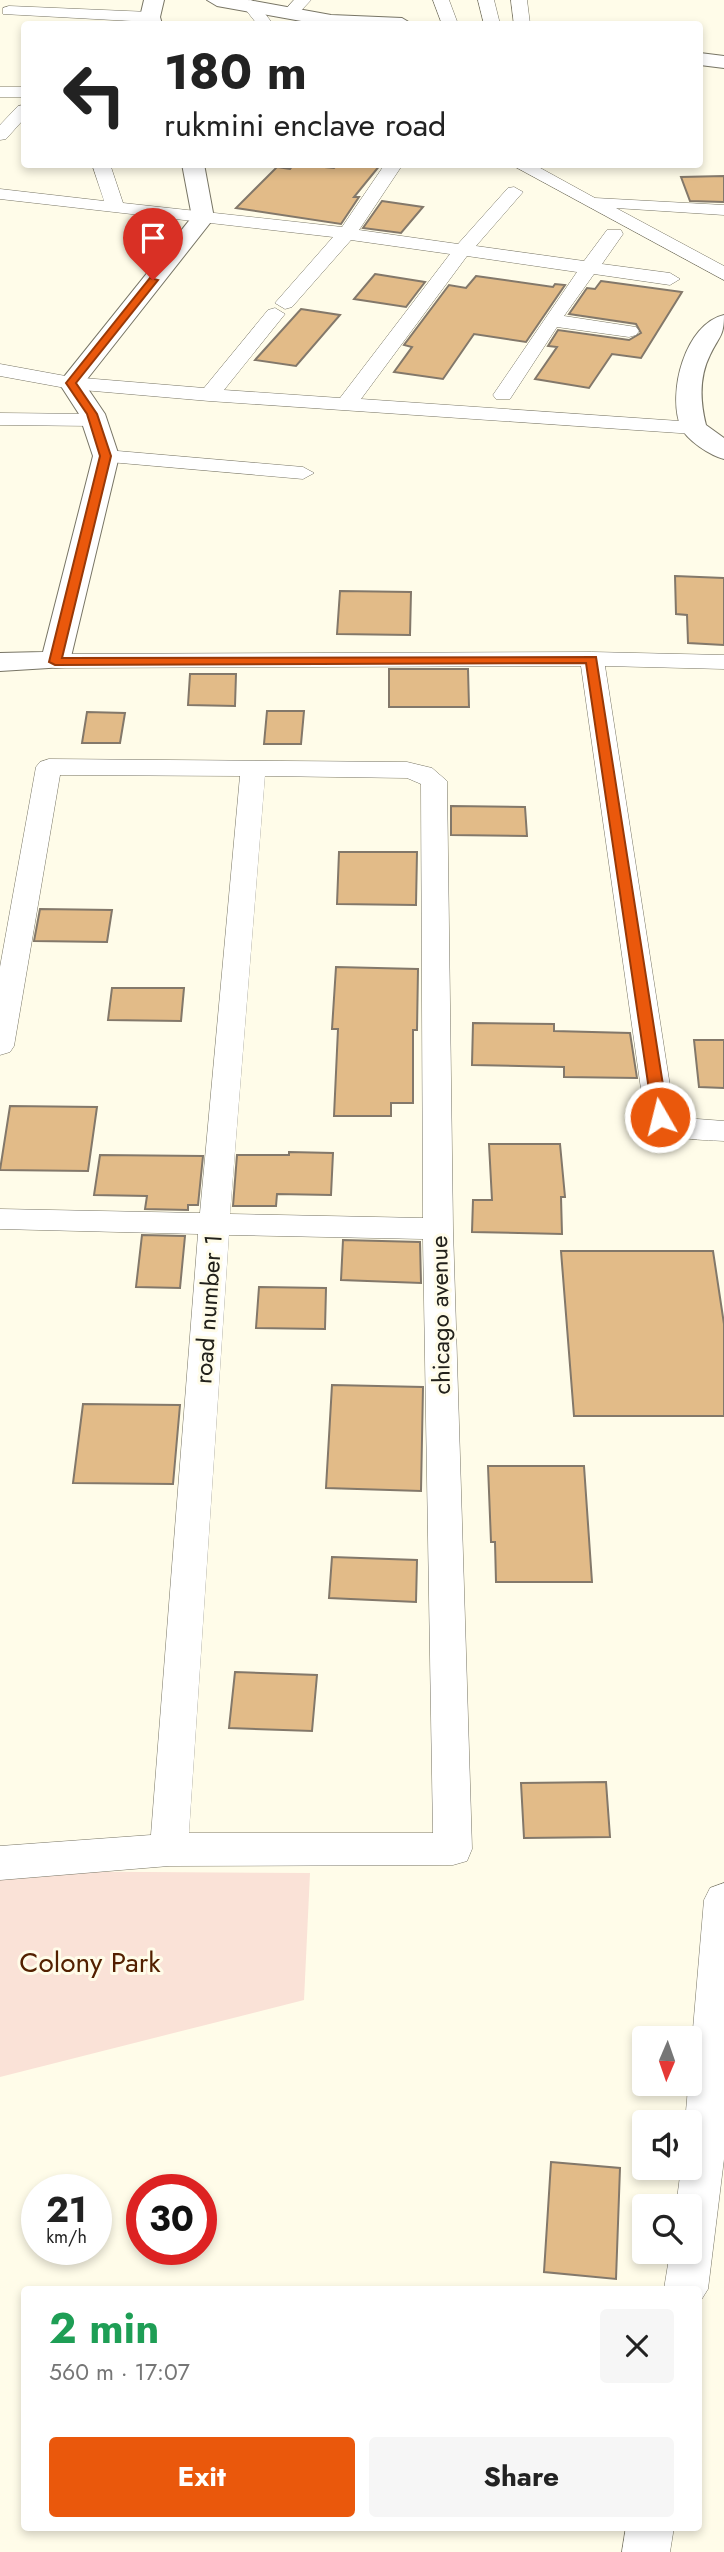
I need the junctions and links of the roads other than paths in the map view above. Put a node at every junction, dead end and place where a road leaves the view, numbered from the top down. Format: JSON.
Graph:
{"nodes":[{"id":1,"x":217,"y":0,"type":"edge"},
{"id":2,"x":441,"y":0,"type":"edge"},
{"id":3,"x":486,"y":0,"type":"edge"},
{"id":4,"x":519,"y":0,"type":"edge"},
{"id":5,"x":250,"y":5,"type":"junction"},
{"id":6,"x":297,"y":6,"type":"edge"},
{"id":7,"x":4,"y":10,"type":"edge"},
{"id":8,"x":152,"y":14,"type":"edge"},
{"id":9,"x":263,"y":21,"type":"edge"},
{"id":10,"x":326,"y":21,"type":"edge"},
{"id":11,"x":449,"y":21,"type":"edge"},
{"id":12,"x":491,"y":21,"type":"edge"},
{"id":13,"x":522,"y":21,"type":"edge"},
{"id":14,"x":4,"y":29,"type":"dead end"},
{"id":15,"x":703,"y":59,"type":"edge"},
{"id":16,"x":724,"y":62,"type":"edge"},
{"id":17,"x":0,"y":92,"type":"edge"},
{"id":18,"x":21,"y":92,"type":"edge"},
{"id":19,"x":21,"y":117,"type":"edge"},
{"id":20,"x":0,"y":135,"type":"edge"},
{"id":21,"x":102,"y":168,"type":"edge"},
{"id":22,"x":194,"y":168,"type":"edge"},
{"id":23,"x":391,"y":168,"type":"edge"},
{"id":24,"x":526,"y":168,"type":"edge"},
{"id":25,"x":514,"y":192,"type":"dead end"},
{"id":26,"x":0,"y":194,"type":"edge"},
{"id":27,"x":587,"y":201,"type":"junction"},
{"id":28,"x":115,"y":207,"type":"junction"},
{"id":29,"x":724,"y":210,"type":"edge"},
{"id":30,"x":203,"y":218,"type":"junction"},
{"id":31,"x":347,"y":233,"type":"junction"},
{"id":32,"x":614,"y":234,"type":"dead end"},
{"id":33,"x":463,"y":249,"type":"junction"},
{"id":34,"x":591,"y":268,"type":"junction"},
{"id":35,"x":724,"y":274,"type":"edge"},
{"id":36,"x":670,"y":279,"type":"dead end"},
{"id":37,"x":551,"y":320,"type":"junction"},
{"id":38,"x":724,"y":322,"type":"edge"},
{"id":39,"x":629,"y":331,"type":"dead end"},
{"id":40,"x":0,"y":370,"type":"edge"},
{"id":41,"x":71,"y":383,"type":"junction"},
{"id":42,"x":209,"y":395,"type":"junction"},
{"id":43,"x":503,"y":395,"type":"dead end"},
{"id":44,"x":346,"y":403,"type":"junction"},
{"id":45,"x":0,"y":419,"type":"edge"},
{"id":46,"x":94,"y":420,"type":"junction"},
{"id":47,"x":694,"y":428,"type":"junction"},
{"id":48,"x":724,"y":452,"type":"edge"},
{"id":49,"x":106,"y":456,"type":"junction"},
{"id":50,"x":303,"y":473,"type":"dead end"},
{"id":51,"x":592,"y":659,"type":"junction"},
{"id":52,"x":0,"y":662,"type":"edge"},
{"id":53,"x":55,"y":662,"type":"junction"},
{"id":54,"x":724,"y":662,"type":"edge"},
{"id":55,"x":253,"y":768,"type":"junction"},
{"id":56,"x":0,"y":1046,"type":"edge"},
{"id":57,"x":724,"y":1130,"type":"edge"},
{"id":58,"x":0,"y":1219,"type":"edge"},
{"id":59,"x":214,"y":1225,"type":"junction"},
{"id":60,"x":438,"y":1228,"type":"junction"},
{"id":61,"x":169,"y":1850,"type":"junction"},
{"id":62,"x":0,"y":1863,"type":"edge"},
{"id":63,"x":724,"y":1900,"type":"edge"},
{"id":64,"x":712,"y":2193,"type":"edge"},
{"id":65,"x":687,"y":2286,"type":"edge"},
{"id":66,"x":649,"y":2531,"type":"edge"},
{"id":67,"x":646,"y":2552,"type":"edge"}],
"edges":[{"from":1,"to":5,"type":"street"},
{"from":2,"to":11,"type":"street"},
{"from":3,"to":12,"type":"street"},
{"from":4,"to":13,"type":"street"},
{"from":5,"to":6,"type":"street"},
{"from":5,"to":9,"type":"street"},
{"from":6,"to":10,"type":"street"},
{"from":7,"to":8,"type":"street"},
{"from":7,"to":14,"type":"street"},
{"from":15,"to":16,"type":"street"},
{"from":17,"to":18,"type":"street"},
{"from":19,"to":20,"type":"street"},
{"from":21,"to":28,"type":"street"},
{"from":22,"to":30,"type":"street"},
{"from":23,"to":31,"type":"street"},
{"from":24,"to":27,"type":"street"},
{"from":25,"to":33,"type":"street"},
{"from":26,"to":28,"type":"street"},
{"from":27,"to":29,"type":"street"},
{"from":27,"to":35,"type":"street"},
{"from":28,"to":30,"type":"street"},
{"from":30,"to":31,"type":"street"},
{"from":30,"to":41,"type":"street"},
{"from":31,"to":33,"type":"street"},
{"from":31,"to":42,"type":"street"},
{"from":32,"to":34,"type":"street"},
{"from":33,"to":34,"type":"street"},
{"from":33,"to":44,"type":"street"},
{"from":34,"to":36,"type":"street"},
{"from":34,"to":37,"type":"street"},
{"from":37,"to":39,"type":"street"},
{"from":37,"to":43,"type":"street"},
{"from":38,"to":47,"type":"street"},
{"from":40,"to":41,"type":"street"},
{"from":41,"to":42,"type":"street"},
{"from":41,"to":46,"type":"street"},
{"from":42,"to":44,"type":"street"},
{"from":44,"to":47,"type":"street"},
{"from":45,"to":46,"type":"street"},
{"from":46,"to":49,"type":"street"},
{"from":47,"to":48,"type":"street"},
{"from":49,"to":50,"type":"street"},
{"from":49,"to":53,"type":"street"},
{"from":51,"to":53,"type":"street"},
{"from":51,"to":54,"type":"street"},
{"from":51,"to":57,"type":"street"},
{"from":52,"to":53,"type":"street"},
{"from":55,"to":56,"type":"street"},
{"from":55,"to":59,"type":"street","name":"road number 1"},
{"from":55,"to":60,"type":"street","name":"chicago avenue"},
{"from":58,"to":59,"type":"street"},
{"from":59,"to":60,"type":"street"},
{"from":59,"to":61,"type":"street","name":"road number 1"},
{"from":60,"to":61,"type":"street","name":"chicago avenue"},
{"from":61,"to":62,"type":"street"},
{"from":63,"to":64,"type":"street"},
{"from":64,"to":65,"type":"street"},
{"from":66,"to":67,"type":"street"}]}
